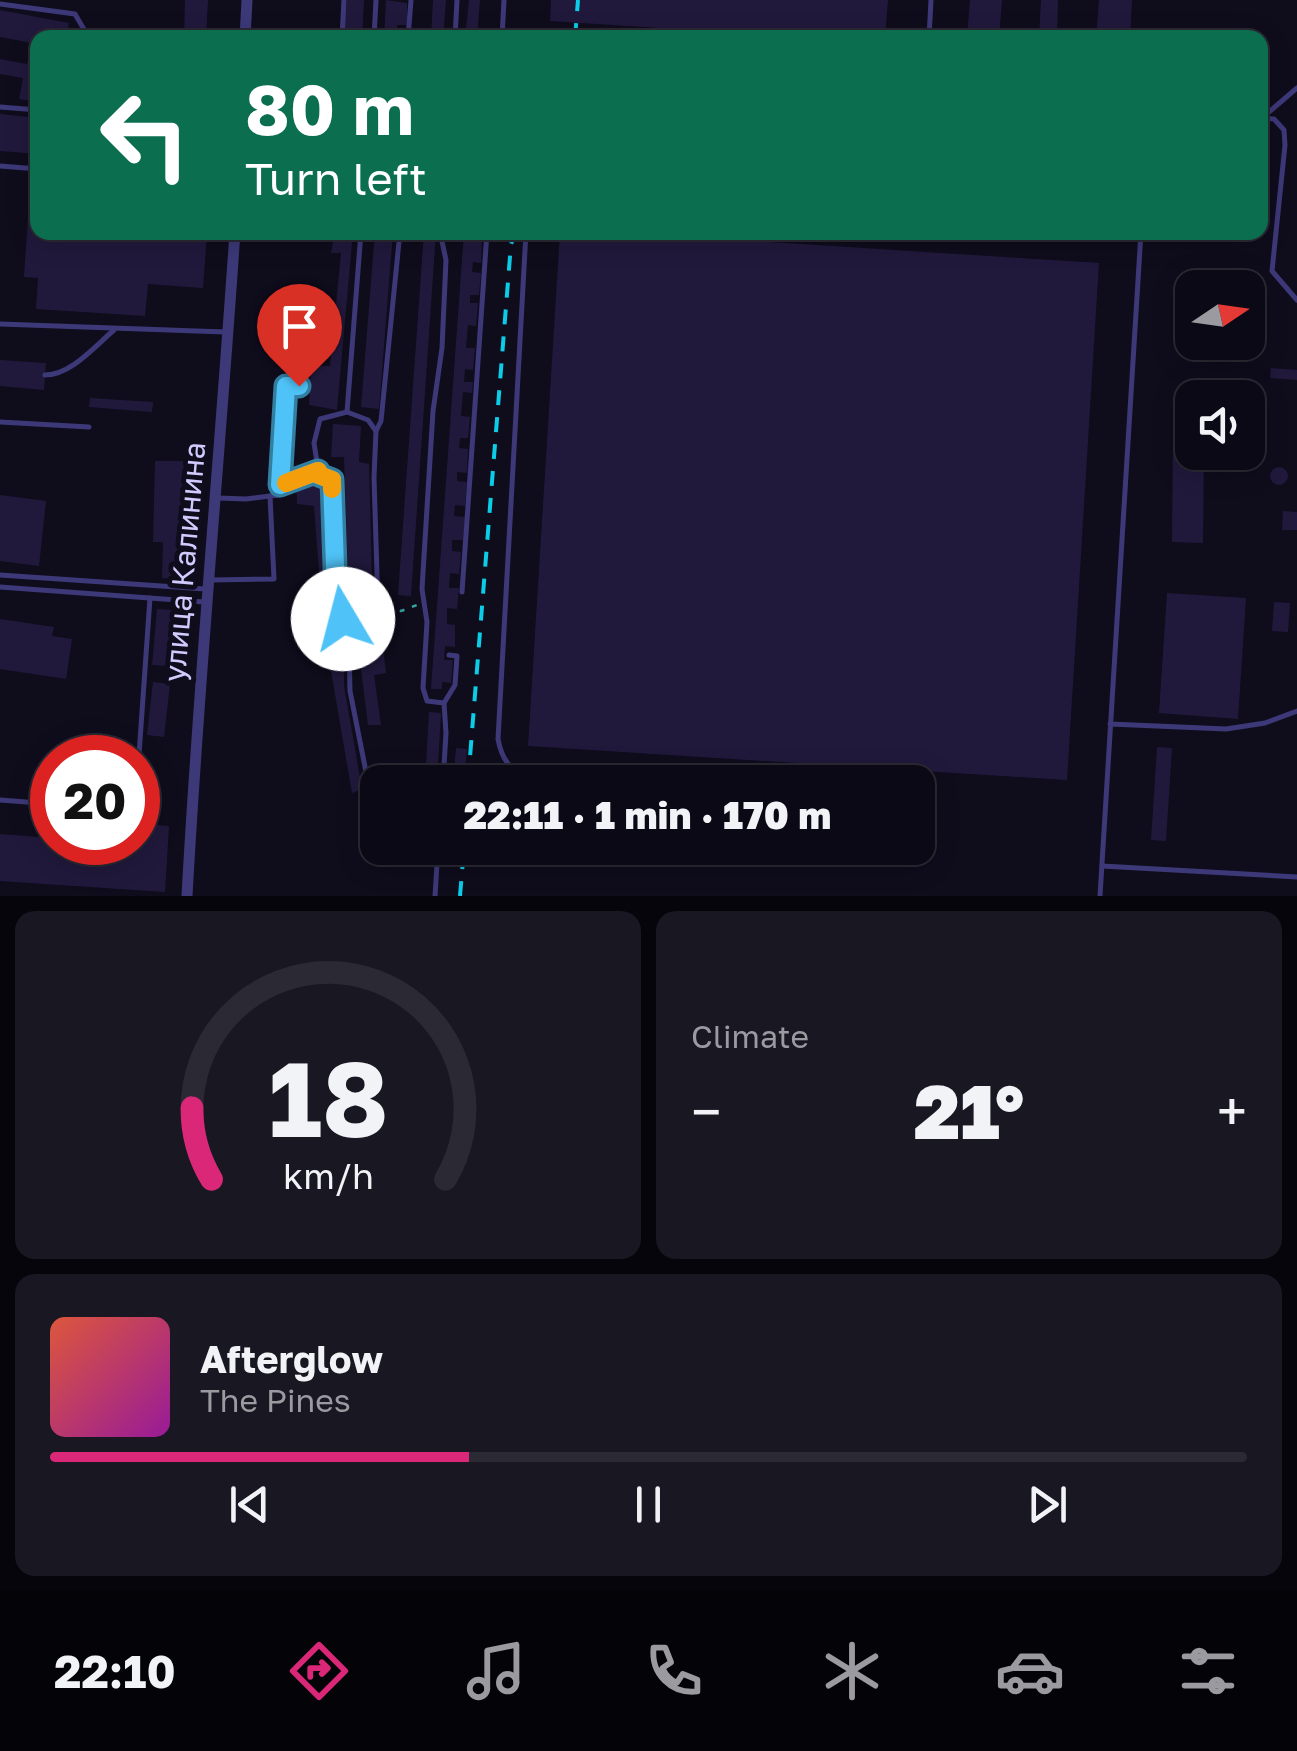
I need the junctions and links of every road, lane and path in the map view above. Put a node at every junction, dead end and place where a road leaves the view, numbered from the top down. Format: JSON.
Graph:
{"nodes":[{"id":1,"x":247,"y":0,"type":"edge"},
{"id":2,"x":344,"y":0,"type":"edge"},
{"id":3,"x":376,"y":0,"type":"edge"},
{"id":4,"x":411,"y":0,"type":"edge"},
{"id":5,"x":458,"y":0,"type":"edge"},
{"id":6,"x":504,"y":0,"type":"edge"},
{"id":7,"x":931,"y":0,"type":"edge"},
{"id":8,"x":0,"y":4,"type":"edge"},
{"id":9,"x":84,"y":30,"type":"edge"},
{"id":10,"x":246,"y":30,"type":"edge"},
{"id":11,"x":342,"y":30,"type":"edge"},
{"id":12,"x":374,"y":30,"type":"edge"},
{"id":13,"x":409,"y":30,"type":"edge"},
{"id":14,"x":456,"y":30,"type":"edge"},
{"id":15,"x":502,"y":30,"type":"edge"},
{"id":16,"x":929,"y":30,"type":"edge"},
{"id":17,"x":1297,"y":88,"type":"edge"},
{"id":18,"x":0,"y":107,"type":"edge"},
{"id":19,"x":30,"y":109,"type":"edge"},
{"id":20,"x":1268,"y":112,"type":"edge"},
{"id":21,"x":1268,"y":119,"type":"edge"},
{"id":22,"x":0,"y":166,"type":"edge"},
{"id":23,"x":30,"y":168,"type":"edge"},
{"id":24,"x":234,"y":240,"type":"edge"},
{"id":25,"x":359,"y":240,"type":"edge"},
{"id":26,"x":399,"y":240,"type":"edge"},
{"id":27,"x":442,"y":240,"type":"edge"},
{"id":28,"x":486,"y":240,"type":"edge"},
{"id":29,"x":526,"y":240,"type":"edge"},
{"id":30,"x":1141,"y":240,"type":"edge"},
{"id":31,"x":1297,"y":300,"type":"edge"},
{"id":32,"x":0,"y":324,"type":"edge"},
{"id":33,"x":116,"y":328,"type":"junction"},
{"id":34,"x":228,"y":332,"type":"junction"},
{"id":35,"x":45,"y":375,"type":"dead end"},
{"id":36,"x":299,"y":386,"type":"dead end"},
{"id":37,"x":348,"y":412,"type":"junction"},
{"id":38,"x":0,"y":422,"type":"edge"},
{"id":39,"x":89,"y":427,"type":"dead end"},
{"id":40,"x":376,"y":432,"type":"junction"},
{"id":41,"x":318,"y":471,"type":"junction"},
{"id":42,"x":280,"y":485,"type":"junction"},
{"id":43,"x":270,"y":496,"type":"junction"},
{"id":44,"x":216,"y":498,"type":"junction"},
{"id":45,"x":0,"y":575,"type":"edge"},
{"id":46,"x":0,"y":587,"type":"edge"},
{"id":47,"x":208,"y":590,"type":"junction"},
{"id":48,"x":462,"y":592,"type":"dead end"},
{"id":49,"x":150,"y":598,"type":"junction"},
{"id":50,"x":424,"y":603,"type":"junction"},
{"id":51,"x":378,"y":607,"type":"joint"},
{"id":52,"x":449,"y":655,"type":"dead end"},
{"id":53,"x":444,"y":703,"type":"junction"},
{"id":54,"x":1297,"y":711,"type":"edge"},
{"id":55,"x":1110,"y":724,"type":"junction"},
{"id":56,"x":140,"y":735,"type":"edge"},
{"id":57,"x":365,"y":765,"type":"edge"},
{"id":58,"x":444,"y":765,"type":"edge"},
{"id":59,"x":509,"y":765,"type":"edge"},
{"id":60,"x":0,"y":800,"type":"edge"},
{"id":61,"x":30,"y":802,"type":"edge"},
{"id":62,"x":437,"y":865,"type":"edge"},
{"id":63,"x":1102,"y":866,"type":"junction"},
{"id":64,"x":1297,"y":877,"type":"edge"},
{"id":65,"x":187,"y":896,"type":"edge"},
{"id":66,"x":435,"y":896,"type":"edge"},
{"id":67,"x":1100,"y":896,"type":"edge"}],
"edges":[{"from":1,"to":10,"type":"street"},
{"from":2,"to":11,"type":"lane"},
{"from":3,"to":12,"type":"lane"},
{"from":4,"to":13,"type":"lane"},
{"from":5,"to":14,"type":"lane"},
{"from":6,"to":15,"type":"lane"},
{"from":7,"to":16,"type":"lane"},
{"from":8,"to":9,"type":"lane"},
{"from":17,"to":20,"type":"lane"},
{"from":18,"to":19,"type":"lane"},
{"from":21,"to":31,"type":"lane"},
{"from":22,"to":23,"type":"lane"},
{"from":24,"to":34,"type":"street","name":"улица Калинина"},
{"from":25,"to":37,"type":"lane"},
{"from":26,"to":40,"type":"lane"},
{"from":27,"to":50,"type":"lane"},
{"from":28,"to":48,"type":"lane"},
{"from":29,"to":59,"type":"lane"},
{"from":30,"to":55,"type":"lane"},
{"from":32,"to":33,"type":"lane"},
{"from":33,"to":34,"type":"lane"},
{"from":33,"to":35,"type":"lane"},
{"from":34,"to":44,"type":"street","name":"улица Калинина"},
{"from":36,"to":42,"type":"lane"},
{"from":37,"to":40,"type":"lane"},
{"from":37,"to":41,"type":"lane"},
{"from":38,"to":39,"type":"lane"},
{"from":40,"to":51,"type":"lane"},
{"from":41,"to":42,"type":"lane"},
{"from":41,"to":57,"type":"lane"},
{"from":42,"to":43,"type":"lane"},
{"from":43,"to":44,"type":"lane"},
{"from":43,"to":47,"type":"lane"},
{"from":44,"to":47,"type":"street","name":"улица Калинина"},
{"from":45,"to":47,"type":"lane"},
{"from":46,"to":49,"type":"lane"},
{"from":47,"to":49,"type":"lane"},
{"from":47,"to":65,"type":"street","name":"улица Калинина"},
{"from":49,"to":56,"type":"lane"},
{"from":50,"to":51,"type":"path"},
{"from":50,"to":53,"type":"lane"},
{"from":52,"to":53,"type":"lane"},
{"from":53,"to":58,"type":"lane"},
{"from":54,"to":55,"type":"lane"},
{"from":55,"to":63,"type":"lane"},
{"from":60,"to":61,"type":"lane"},
{"from":62,"to":66,"type":"lane"},
{"from":63,"to":64,"type":"lane"},
{"from":63,"to":67,"type":"lane"}]}
